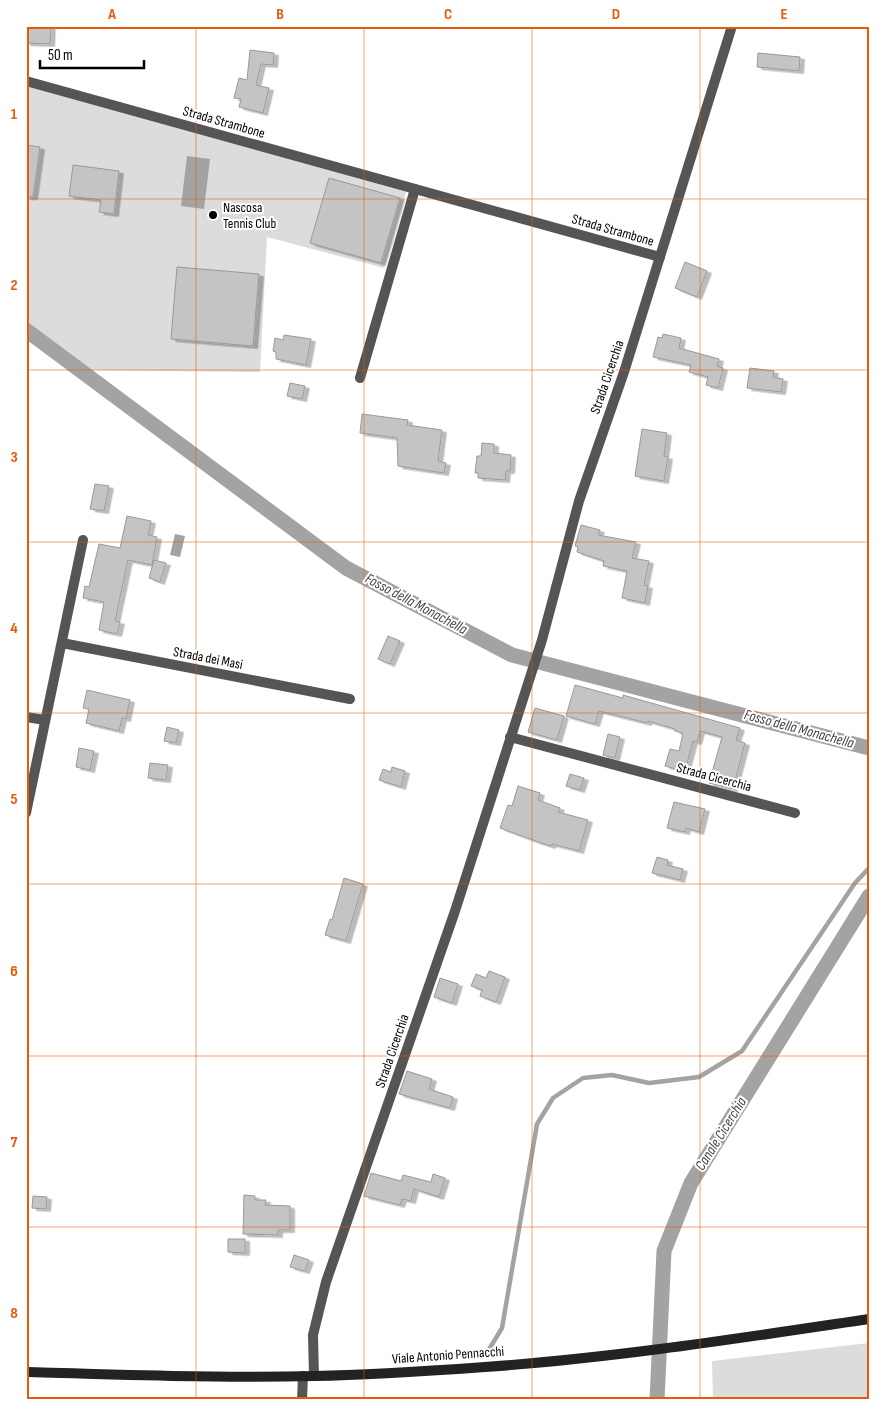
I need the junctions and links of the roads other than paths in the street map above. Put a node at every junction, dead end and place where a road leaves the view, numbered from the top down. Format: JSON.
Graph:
{"nodes":[{"id":1,"x":732,"y":26,"type":"edge"},
{"id":2,"x":26,"y":81,"type":"edge"},
{"id":3,"x":415,"y":189,"type":"junction"},
{"id":4,"x":660,"y":257,"type":"junction"},
{"id":5,"x":360,"y":378,"type":"dead end"},
{"id":6,"x":83,"y":540,"type":"dead end"},
{"id":7,"x":62,"y":643,"type":"junction"},
{"id":8,"x":350,"y":699,"type":"dead end"},
{"id":9,"x":26,"y":717,"type":"edge"},
{"id":10,"x":46,"y":720,"type":"junction"},
{"id":11,"x":510,"y":737,"type":"junction"},
{"id":12,"x":26,"y":813,"type":"edge"},
{"id":13,"x":795,"y":813,"type":"dead end"},
{"id":14,"x":869,"y":1319,"type":"edge"},
{"id":15,"x":26,"y":1372,"type":"edge"},
{"id":16,"x":302,"y":1376,"type":"junction"},
{"id":17,"x":314,"y":1376,"type":"junction"},
{"id":18,"x":302,"y":1400,"type":"edge"}],
"edges":[{"from":1,"to":4,"type":"street","name":"Strada Cicerchia"},
{"from":2,"to":3,"type":"street","name":"Strada Strambone"},
{"from":3,"to":4,"type":"street","name":"Strada Strambone"},
{"from":3,"to":5,"type":"street"},
{"from":4,"to":11,"type":"street","name":"Strada Cicerchia"},
{"from":6,"to":7,"type":"street"},
{"from":7,"to":8,"type":"street","name":"Strada dei Masi"},
{"from":7,"to":10,"type":"street"},
{"from":9,"to":10,"type":"street"},
{"from":10,"to":12,"type":"street"},
{"from":11,"to":13,"type":"street","name":"Strada Cicerchia"},
{"from":11,"to":17,"type":"street","name":"Strada Cicerchia"},
{"from":14,"to":17,"type":"main road","name":"Viale Antonio Pennacchi"},
{"from":15,"to":16,"type":"main road","name":"Viale Antonio Pennacchi"},
{"from":16,"to":17,"type":"main road","name":"Viale Antonio Pennacchi"},
{"from":16,"to":18,"type":"street"}]}
